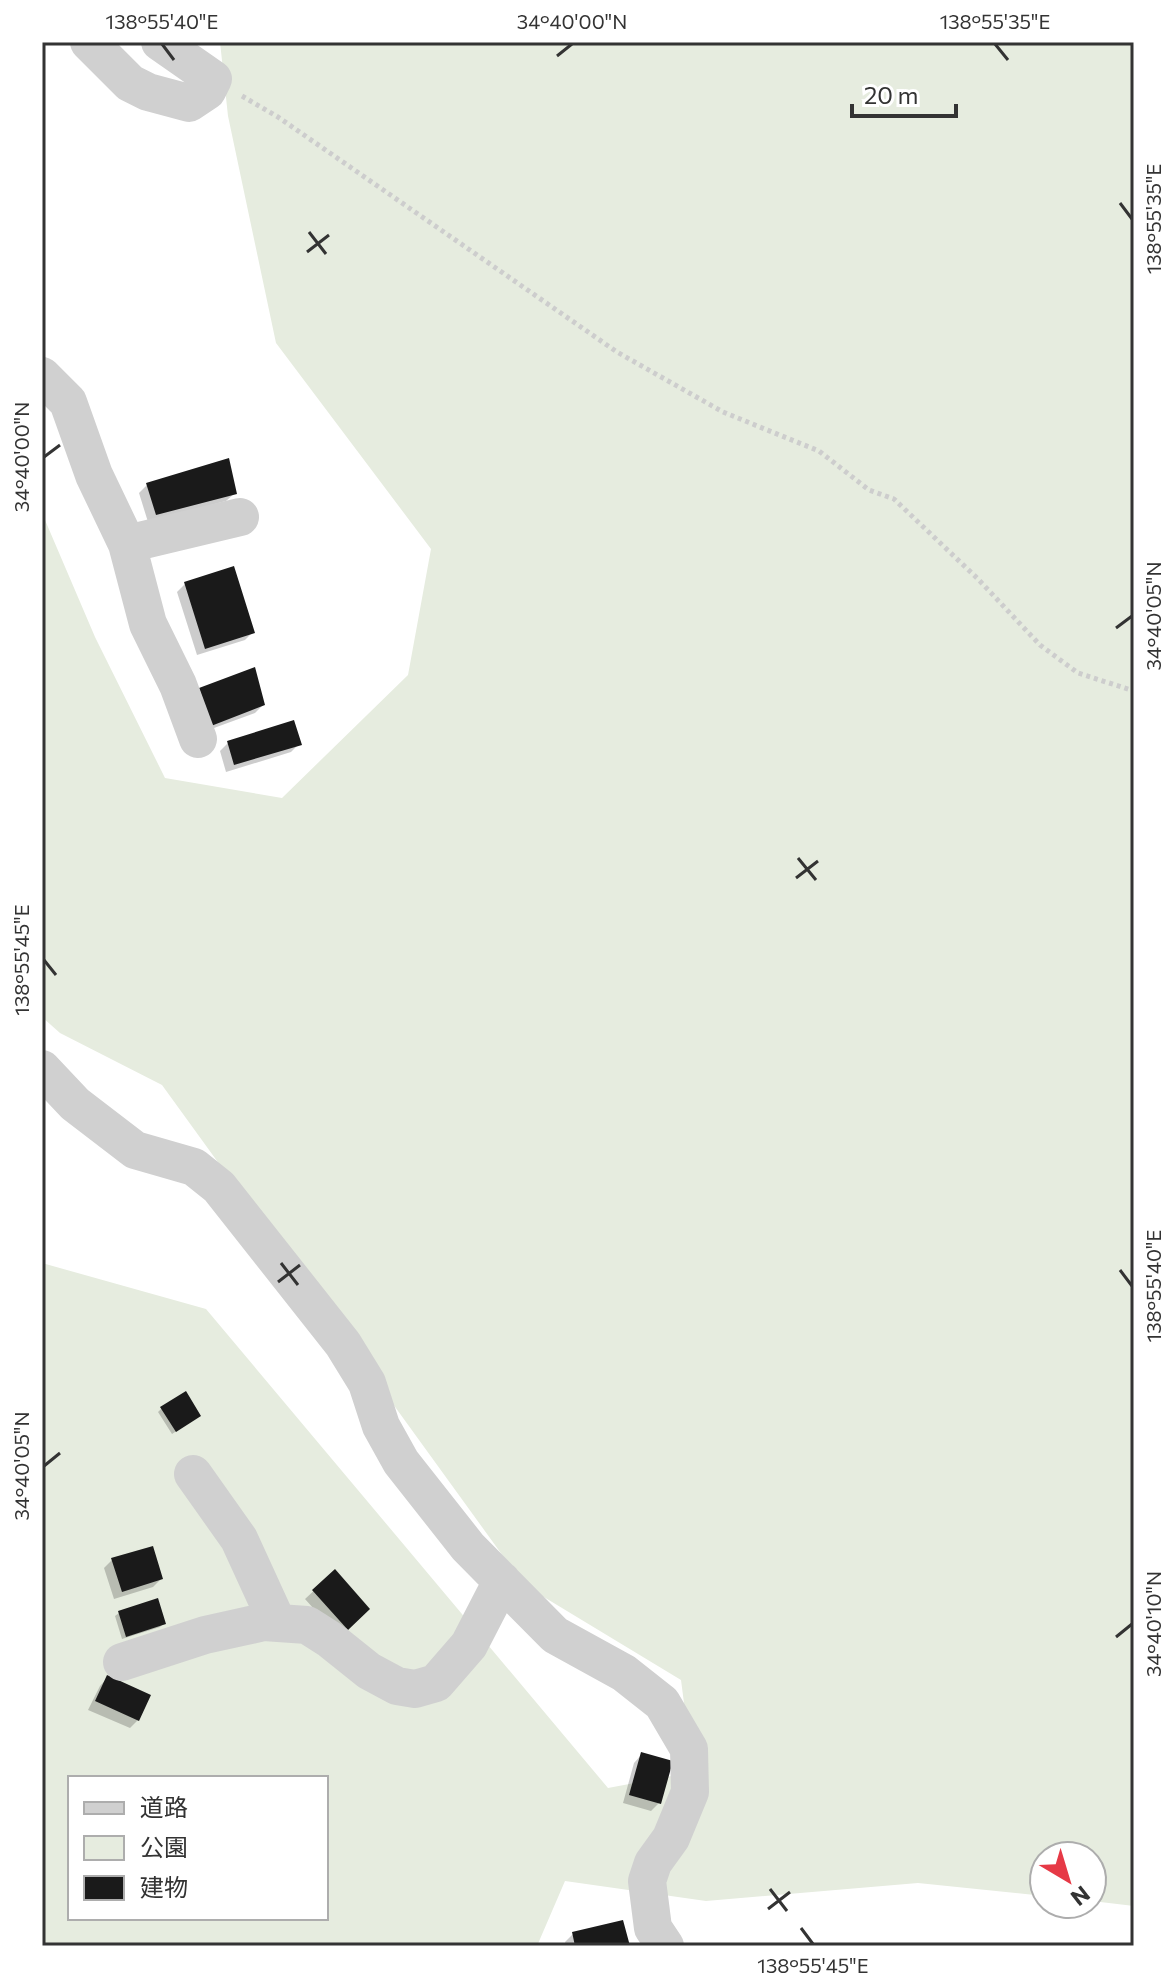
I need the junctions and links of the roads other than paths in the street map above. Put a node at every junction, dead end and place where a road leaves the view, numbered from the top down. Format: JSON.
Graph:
{"nodes":[{"id":1,"x":89,"y":42,"type":"edge"},
{"id":2,"x":160,"y":42,"type":"edge"},
{"id":3,"x":42,"y":376,"type":"edge"},
{"id":4,"x":240,"y":517,"type":"dead end"},
{"id":5,"x":127,"y":544,"type":"junction"},
{"id":6,"x":198,"y":739,"type":"dead end"},
{"id":7,"x":42,"y":1069,"type":"edge"},
{"id":8,"x":193,"y":1474,"type":"dead end"},
{"id":9,"x":502,"y":1581,"type":"junction"},
{"id":10,"x":277,"y":1622,"type":"junction"},
{"id":11,"x":122,"y":1662,"type":"dead end"},
{"id":12,"x":665,"y":1946,"type":"edge"}],
"edges":[{"from":1,"to":2,"type":"street"},
{"from":3,"to":5,"type":"street"},
{"from":4,"to":5,"type":"street"},
{"from":5,"to":6,"type":"street"},
{"from":7,"to":9,"type":"street"},
{"from":8,"to":10,"type":"street"},
{"from":9,"to":10,"type":"street"},
{"from":9,"to":12,"type":"street"},
{"from":10,"to":11,"type":"street"}]}
